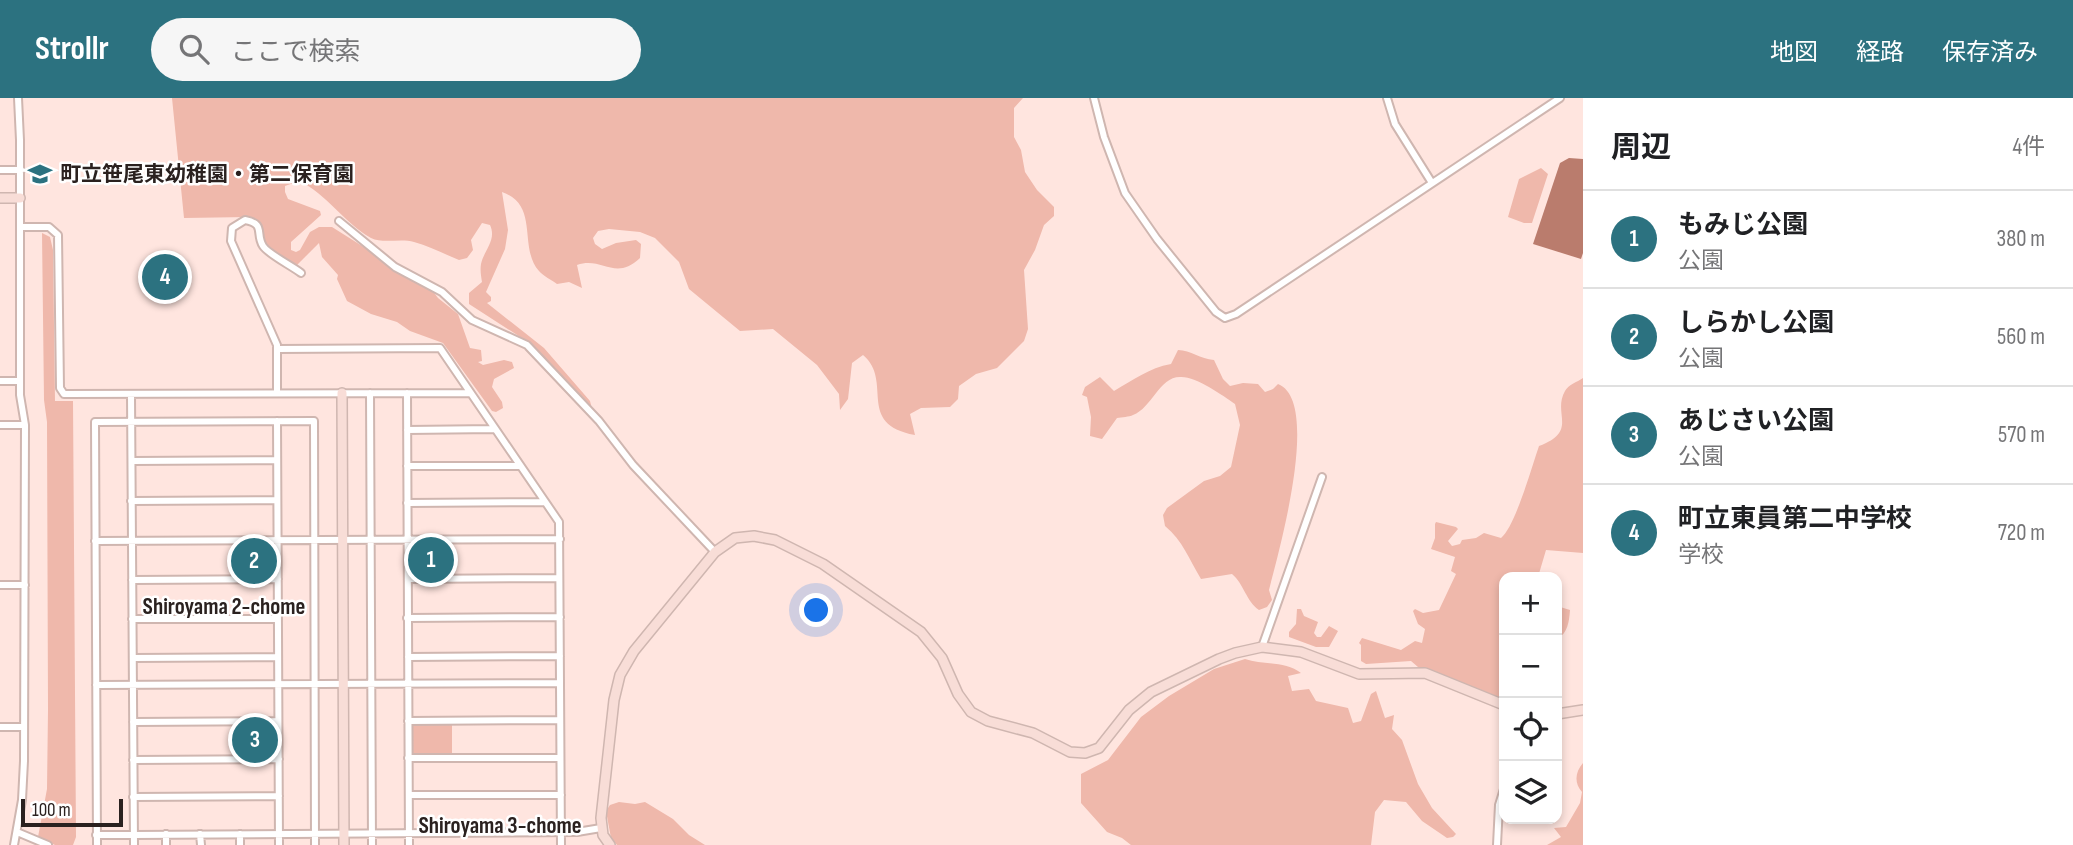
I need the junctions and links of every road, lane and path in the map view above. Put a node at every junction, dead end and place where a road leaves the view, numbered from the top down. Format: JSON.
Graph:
{"nodes":[{"id":1,"x":18,"y":98,"type":"edge"},
{"id":2,"x":1094,"y":98,"type":"edge"},
{"id":3,"x":1387,"y":98,"type":"edge"},
{"id":4,"x":1560,"y":98,"type":"edge"},
{"id":5,"x":0,"y":170,"type":"edge"},
{"id":6,"x":20,"y":170,"type":"junction"},
{"id":7,"x":1432,"y":183,"type":"junction"},
{"id":8,"x":0,"y":198,"type":"edge"},
{"id":9,"x":20,"y":198,"type":"junction"},
{"id":10,"x":340,"y":221,"type":"dead end"},
{"id":11,"x":21,"y":227,"type":"junction"},
{"id":12,"x":301,"y":273,"type":"dead end"},
{"id":13,"x":277,"y":349,"type":"junction"},
{"id":14,"x":0,"y":381,"type":"edge"},
{"id":15,"x":20,"y":381,"type":"junction"},
{"id":16,"x":277,"y":393,"type":"junction"},
{"id":17,"x":370,"y":393,"type":"junction"},
{"id":18,"x":407,"y":393,"type":"junction"},
{"id":19,"x":470,"y":393,"type":"junction"},
{"id":20,"x":342,"y":394,"type":"junction"},
{"id":21,"x":131,"y":395,"type":"junction"},
{"id":22,"x":277,"y":421,"type":"junction"},
{"id":23,"x":131,"y":422,"type":"junction"},
{"id":24,"x":0,"y":425,"type":"edge"},
{"id":25,"x":24,"y":425,"type":"junction"},
{"id":26,"x":495,"y":429,"type":"junction"},
{"id":27,"x":407,"y":430,"type":"junction"},
{"id":28,"x":277,"y":460,"type":"junction"},
{"id":29,"x":132,"y":461,"type":"junction"},
{"id":30,"x":407,"y":466,"type":"junction"},
{"id":31,"x":520,"y":466,"type":"junction"},
{"id":32,"x":1322,"y":477,"type":"dead end"},
{"id":33,"x":277,"y":500,"type":"junction"},
{"id":34,"x":131,"y":501,"type":"junction"},
{"id":35,"x":545,"y":502,"type":"junction"},
{"id":36,"x":407,"y":503,"type":"junction"},
{"id":37,"x":559,"y":539,"type":"junction"},
{"id":38,"x":278,"y":540,"type":"junction"},
{"id":39,"x":314,"y":540,"type":"junction"},
{"id":40,"x":343,"y":540,"type":"junction"},
{"id":41,"x":371,"y":540,"type":"junction"},
{"id":42,"x":408,"y":540,"type":"junction"},
{"id":43,"x":95,"y":541,"type":"junction"},
{"id":44,"x":131,"y":541,"type":"junction"},
{"id":45,"x":715,"y":552,"type":"junction"},
{"id":46,"x":559,"y":578,"type":"junction"},
{"id":47,"x":278,"y":579,"type":"junction"},
{"id":48,"x":408,"y":579,"type":"junction"},
{"id":49,"x":132,"y":580,"type":"junction"},
{"id":50,"x":0,"y":585,"type":"edge"},
{"id":51,"x":25,"y":585,"type":"junction"},
{"id":52,"x":560,"y":617,"type":"junction"},
{"id":53,"x":408,"y":618,"type":"junction"},
{"id":54,"x":132,"y":619,"type":"junction"},
{"id":55,"x":278,"y":619,"type":"junction"},
{"id":56,"x":1262,"y":648,"type":"junction"},
{"id":57,"x":560,"y":656,"type":"junction"},
{"id":58,"x":278,"y":657,"type":"junction"},
{"id":59,"x":408,"y":657,"type":"junction"},
{"id":60,"x":132,"y":658,"type":"junction"},
{"id":61,"x":408,"y":683,"type":"junction"},
{"id":62,"x":560,"y":683,"type":"junction"},
{"id":63,"x":278,"y":684,"type":"junction"},
{"id":64,"x":315,"y":684,"type":"junction"},
{"id":65,"x":343,"y":684,"type":"junction"},
{"id":66,"x":373,"y":684,"type":"junction"},
{"id":67,"x":96,"y":685,"type":"junction"},
{"id":68,"x":132,"y":685,"type":"junction"},
{"id":69,"x":1499,"y":703,"type":"edge"},
{"id":70,"x":1583,"y":710,"type":"edge"},
{"id":71,"x":1562,"y":713,"type":"edge"},
{"id":72,"x":560,"y":720,"type":"junction"},
{"id":73,"x":278,"y":721,"type":"junction"},
{"id":74,"x":408,"y":721,"type":"junction"},
{"id":75,"x":133,"y":722,"type":"junction"},
{"id":76,"x":0,"y":727,"type":"edge"},
{"id":77,"x":24,"y":727,"type":"junction"},
{"id":78,"x":408,"y":758,"type":"junction"},
{"id":79,"x":561,"y":758,"type":"junction"},
{"id":80,"x":278,"y":759,"type":"junction"},
{"id":81,"x":133,"y":760,"type":"junction"},
{"id":82,"x":409,"y":795,"type":"junction"},
{"id":83,"x":561,"y":795,"type":"junction"},
{"id":84,"x":279,"y":796,"type":"junction"},
{"id":85,"x":133,"y":797,"type":"junction"},
{"id":86,"x":1499,"y":805,"type":"edge"},
{"id":87,"x":601,"y":828,"type":"junction"},
{"id":88,"x":17,"y":832,"type":"junction"},
{"id":89,"x":561,"y":832,"type":"junction"},
{"id":90,"x":345,"y":833,"type":"junction"},
{"id":91,"x":409,"y":833,"type":"junction"},
{"id":92,"x":166,"y":834,"type":"junction"},
{"id":93,"x":200,"y":834,"type":"junction"},
{"id":94,"x":240,"y":834,"type":"junction"},
{"id":95,"x":279,"y":834,"type":"junction"},
{"id":96,"x":316,"y":834,"type":"junction"},
{"id":97,"x":372,"y":834,"type":"junction"},
{"id":98,"x":96,"y":835,"type":"junction"},
{"id":99,"x":133,"y":835,"type":"junction"},
{"id":100,"x":14,"y":845,"type":"edge"},
{"id":101,"x":48,"y":845,"type":"edge"},
{"id":102,"x":97,"y":845,"type":"edge"},
{"id":103,"x":134,"y":845,"type":"edge"},
{"id":104,"x":166,"y":845,"type":"edge"},
{"id":105,"x":201,"y":845,"type":"edge"},
{"id":106,"x":240,"y":845,"type":"edge"},
{"id":107,"x":279,"y":845,"type":"edge"},
{"id":108,"x":316,"y":845,"type":"edge"},
{"id":109,"x":344,"y":845,"type":"edge"},
{"id":110,"x":372,"y":845,"type":"edge"},
{"id":111,"x":409,"y":845,"type":"edge"},
{"id":112,"x":561,"y":845,"type":"edge"},
{"id":113,"x":610,"y":845,"type":"edge"},
{"id":114,"x":1497,"y":845,"type":"edge"}],
"edges":[{"from":1,"to":6,"type":"street"},
{"from":2,"to":7,"type":"street"},
{"from":3,"to":7,"type":"street"},
{"from":4,"to":7,"type":"street"},
{"from":5,"to":6,"type":"street"},
{"from":6,"to":9,"type":"street"},
{"from":8,"to":9,"type":"street"},
{"from":9,"to":11,"type":"street"},
{"from":10,"to":45,"type":"street"},
{"from":11,"to":15,"type":"street"},
{"from":11,"to":21,"type":"street"},
{"from":12,"to":13,"type":"street"},
{"from":13,"to":16,"type":"street"},
{"from":13,"to":19,"type":"street"},
{"from":14,"to":15,"type":"street"},
{"from":15,"to":25,"type":"street"},
{"from":16,"to":20,"type":"street"},
{"from":16,"to":21,"type":"street"},
{"from":17,"to":18,"type":"street"},
{"from":17,"to":20,"type":"street"},
{"from":17,"to":41,"type":"street"},
{"from":18,"to":19,"type":"street"},
{"from":18,"to":27,"type":"street"},
{"from":19,"to":26,"type":"street"},
{"from":20,"to":40,"type":"street"},
{"from":21,"to":23,"type":"street"},
{"from":22,"to":23,"type":"street"},
{"from":22,"to":28,"type":"street"},
{"from":22,"to":39,"type":"street"},
{"from":23,"to":29,"type":"street"},
{"from":23,"to":43,"type":"street"},
{"from":24,"to":25,"type":"street"},
{"from":25,"to":51,"type":"street"},
{"from":26,"to":27,"type":"street"},
{"from":26,"to":31,"type":"street"},
{"from":27,"to":30,"type":"street"},
{"from":28,"to":29,"type":"street"},
{"from":28,"to":33,"type":"street"},
{"from":29,"to":34,"type":"street"},
{"from":30,"to":31,"type":"street"},
{"from":30,"to":36,"type":"street"},
{"from":31,"to":35,"type":"street"},
{"from":32,"to":56,"type":"street"},
{"from":33,"to":34,"type":"street"},
{"from":33,"to":38,"type":"street"},
{"from":34,"to":44,"type":"street"},
{"from":35,"to":36,"type":"street"},
{"from":35,"to":37,"type":"street"},
{"from":36,"to":42,"type":"street"},
{"from":37,"to":42,"type":"street"},
{"from":37,"to":46,"type":"street"},
{"from":38,"to":39,"type":"street"},
{"from":38,"to":44,"type":"street"},
{"from":38,"to":47,"type":"street"},
{"from":39,"to":40,"type":"street"},
{"from":39,"to":64,"type":"street"},
{"from":40,"to":41,"type":"street"},
{"from":40,"to":65,"type":"street"},
{"from":41,"to":42,"type":"street"},
{"from":41,"to":66,"type":"street"},
{"from":42,"to":48,"type":"street"},
{"from":43,"to":44,"type":"street"},
{"from":43,"to":67,"type":"street"},
{"from":44,"to":49,"type":"street"},
{"from":45,"to":56,"type":"street"},
{"from":45,"to":87,"type":"street"},
{"from":46,"to":48,"type":"street"},
{"from":46,"to":52,"type":"street"},
{"from":47,"to":49,"type":"street"},
{"from":47,"to":55,"type":"street"},
{"from":48,"to":53,"type":"street"},
{"from":49,"to":54,"type":"street"},
{"from":50,"to":51,"type":"street"},
{"from":51,"to":77,"type":"street"},
{"from":52,"to":53,"type":"street"},
{"from":52,"to":57,"type":"street"},
{"from":53,"to":59,"type":"street"},
{"from":54,"to":55,"type":"street"},
{"from":54,"to":60,"type":"street"},
{"from":55,"to":58,"type":"street"},
{"from":56,"to":69,"type":"street"},
{"from":57,"to":59,"type":"street"},
{"from":57,"to":62,"type":"street"},
{"from":58,"to":60,"type":"street"},
{"from":58,"to":63,"type":"street"},
{"from":59,"to":61,"type":"street"},
{"from":60,"to":68,"type":"street"},
{"from":61,"to":62,"type":"street"},
{"from":61,"to":66,"type":"street"},
{"from":61,"to":74,"type":"street"},
{"from":62,"to":72,"type":"street"},
{"from":63,"to":64,"type":"street"},
{"from":63,"to":68,"type":"street"},
{"from":63,"to":73,"type":"street"},
{"from":64,"to":65,"type":"street"},
{"from":64,"to":96,"type":"street"},
{"from":65,"to":66,"type":"street"},
{"from":65,"to":90,"type":"street"},
{"from":66,"to":97,"type":"street"},
{"from":67,"to":68,"type":"street"},
{"from":67,"to":98,"type":"street"},
{"from":68,"to":75,"type":"street"},
{"from":70,"to":71,"type":"street"},
{"from":72,"to":74,"type":"street"},
{"from":72,"to":79,"type":"street"},
{"from":73,"to":75,"type":"street"},
{"from":73,"to":80,"type":"street"},
{"from":74,"to":78,"type":"street"},
{"from":75,"to":81,"type":"street"},
{"from":76,"to":77,"type":"street"},
{"from":77,"to":88,"type":"street"},
{"from":78,"to":79,"type":"street"},
{"from":78,"to":82,"type":"street"},
{"from":79,"to":83,"type":"street"},
{"from":80,"to":81,"type":"street"},
{"from":80,"to":84,"type":"street"},
{"from":81,"to":85,"type":"street"},
{"from":82,"to":83,"type":"street"},
{"from":82,"to":91,"type":"street"},
{"from":83,"to":89,"type":"street"},
{"from":84,"to":85,"type":"street"},
{"from":84,"to":95,"type":"street"},
{"from":85,"to":99,"type":"street"},
{"from":86,"to":114,"type":"street"},
{"from":87,"to":89,"type":"street"},
{"from":87,"to":113,"type":"street"},
{"from":88,"to":100,"type":"street"},
{"from":88,"to":101,"type":"street"},
{"from":89,"to":91,"type":"street"},
{"from":89,"to":112,"type":"street"},
{"from":90,"to":96,"type":"street"},
{"from":90,"to":97,"type":"street"},
{"from":90,"to":109,"type":"street"},
{"from":91,"to":97,"type":"street"},
{"from":91,"to":111,"type":"street"},
{"from":92,"to":93,"type":"street"},
{"from":92,"to":99,"type":"street"},
{"from":92,"to":104,"type":"street"},
{"from":93,"to":94,"type":"street"},
{"from":93,"to":105,"type":"street"},
{"from":94,"to":95,"type":"street"},
{"from":94,"to":106,"type":"street"},
{"from":95,"to":96,"type":"street"},
{"from":95,"to":107,"type":"street"},
{"from":96,"to":108,"type":"street"},
{"from":97,"to":110,"type":"street"},
{"from":98,"to":99,"type":"street"},
{"from":98,"to":102,"type":"street"},
{"from":99,"to":103,"type":"street"}]}
